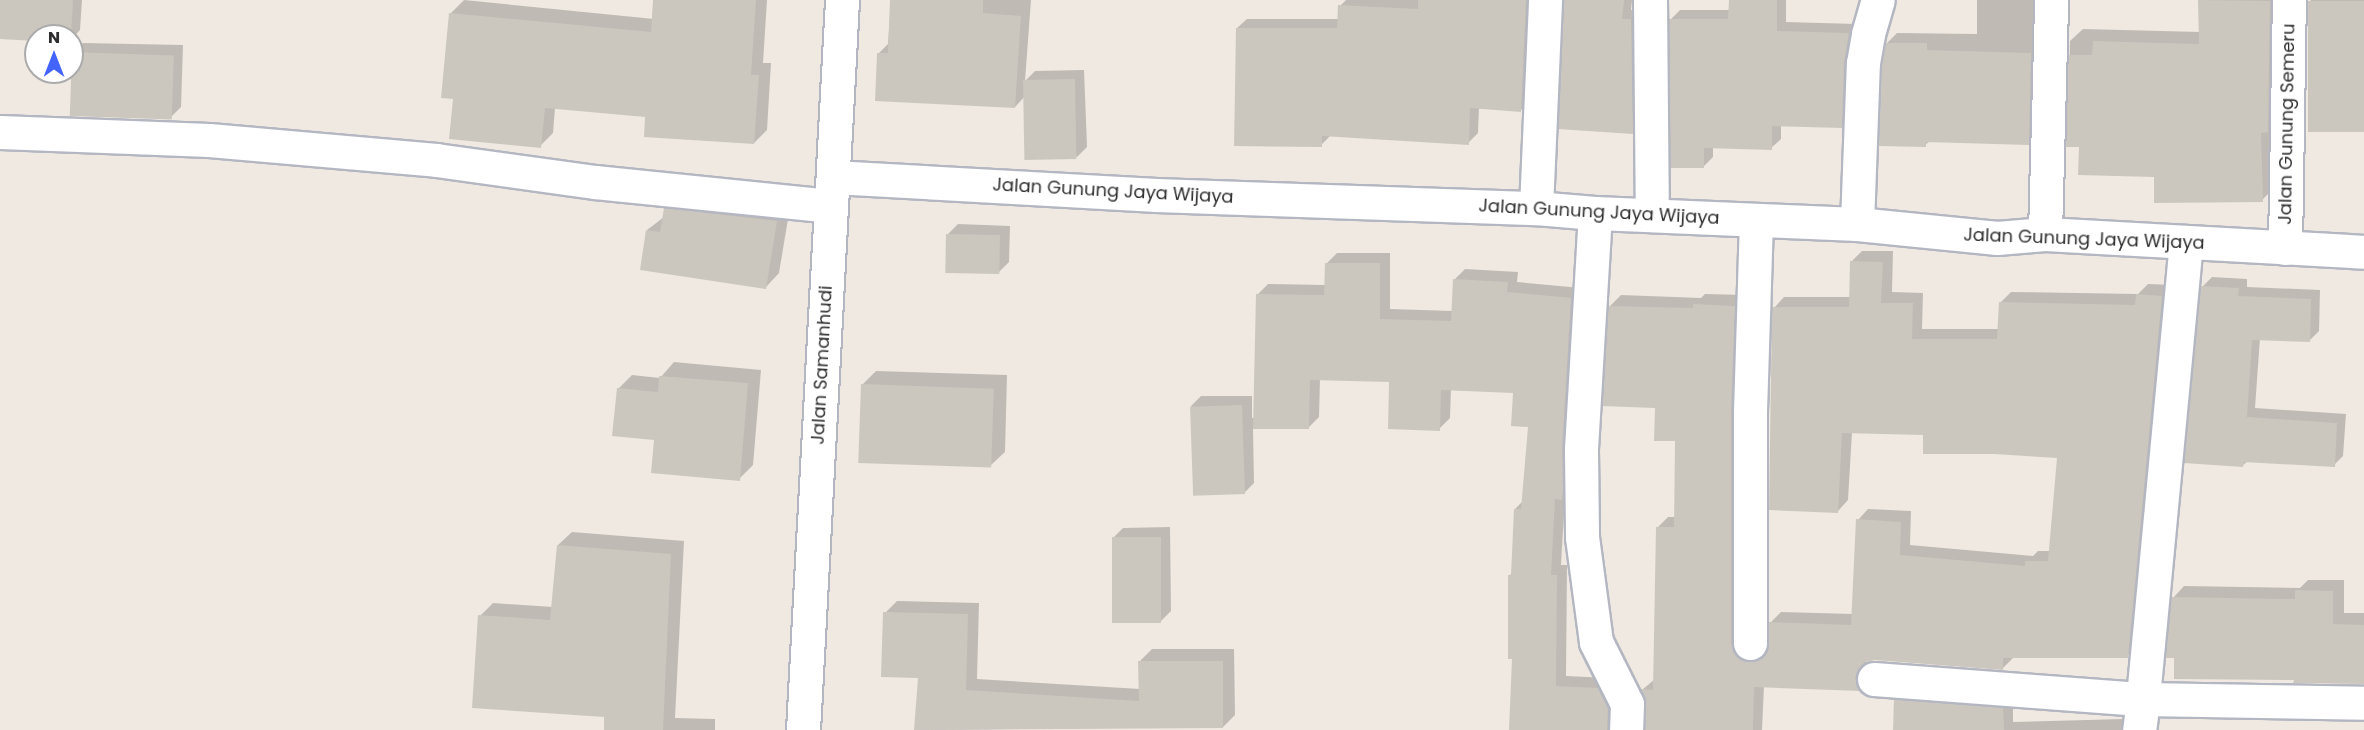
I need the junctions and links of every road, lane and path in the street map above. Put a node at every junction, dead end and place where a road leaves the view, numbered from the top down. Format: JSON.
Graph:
{"nodes":[{"id":1,"x":842,"y":0,"type":"edge"},
{"id":2,"x":1545,"y":0,"type":"edge"},
{"id":3,"x":1650,"y":0,"type":"edge"},
{"id":4,"x":1878,"y":0,"type":"edge"},
{"id":5,"x":2051,"y":0,"type":"edge"},
{"id":6,"x":2289,"y":0,"type":"edge"},
{"id":7,"x":0,"y":132,"type":"edge"},
{"id":8,"x":832,"y":191,"type":"junction"},
{"id":9,"x":1536,"y":208,"type":"junction"},
{"id":10,"x":1595,"y":213,"type":"junction"},
{"id":11,"x":1652,"y":214,"type":"junction"},
{"id":12,"x":1756,"y":221,"type":"junction"},
{"id":13,"x":1857,"y":224,"type":"junction"},
{"id":14,"x":2045,"y":234,"type":"junction"},
{"id":15,"x":2186,"y":242,"type":"junction"},
{"id":16,"x":2284,"y":248,"type":"junction"},
{"id":17,"x":2364,"y":252,"type":"edge"},
{"id":18,"x":1750,"y":643,"type":"dead end"},
{"id":19,"x":1874,"y":679,"type":"dead end"},
{"id":20,"x":2364,"y":703,"type":"edge"},
{"id":21,"x":2141,"y":715,"type":"edge"},
{"id":22,"x":803,"y":730,"type":"edge"},
{"id":23,"x":1626,"y":730,"type":"edge"}],
"edges":[{"from":1,"to":8,"type":"street","name":"Jalan Samanhudi"},
{"from":2,"to":9,"type":"street"},
{"from":3,"to":11,"type":"street"},
{"from":4,"to":13,"type":"street"},
{"from":5,"to":14,"type":"street"},
{"from":6,"to":16,"type":"street","name":"Jalan Gunung Semeru"},
{"from":7,"to":8,"type":"street","name":"Jalan Gunung Jaya Wijaya"},
{"from":8,"to":9,"type":"street","name":"Jalan Gunung Jaya Wijaya"},
{"from":8,"to":22,"type":"street","name":"Jalan Samanhudi"},
{"from":9,"to":10,"type":"street","name":"Jalan Gunung Jaya Wijaya"},
{"from":10,"to":11,"type":"street","name":"Jalan Gunung Jaya Wijaya"},
{"from":10,"to":23,"type":"street"},
{"from":11,"to":12,"type":"street","name":"Jalan Gunung Jaya Wijaya"},
{"from":12,"to":13,"type":"street","name":"Jalan Gunung Jaya Wijaya"},
{"from":12,"to":18,"type":"street"},
{"from":13,"to":14,"type":"street","name":"Jalan Gunung Jaya Wijaya"},
{"from":14,"to":15,"type":"street","name":"Jalan Gunung Jaya Wijaya"},
{"from":15,"to":16,"type":"street","name":"Jalan Gunung Jaya Wijaya"},
{"from":15,"to":21,"type":"street"},
{"from":16,"to":17,"type":"street","name":"Jalan Gunung Jaya Wijaya"},
{"from":19,"to":21,"type":"street"},
{"from":20,"to":21,"type":"street"}]}
